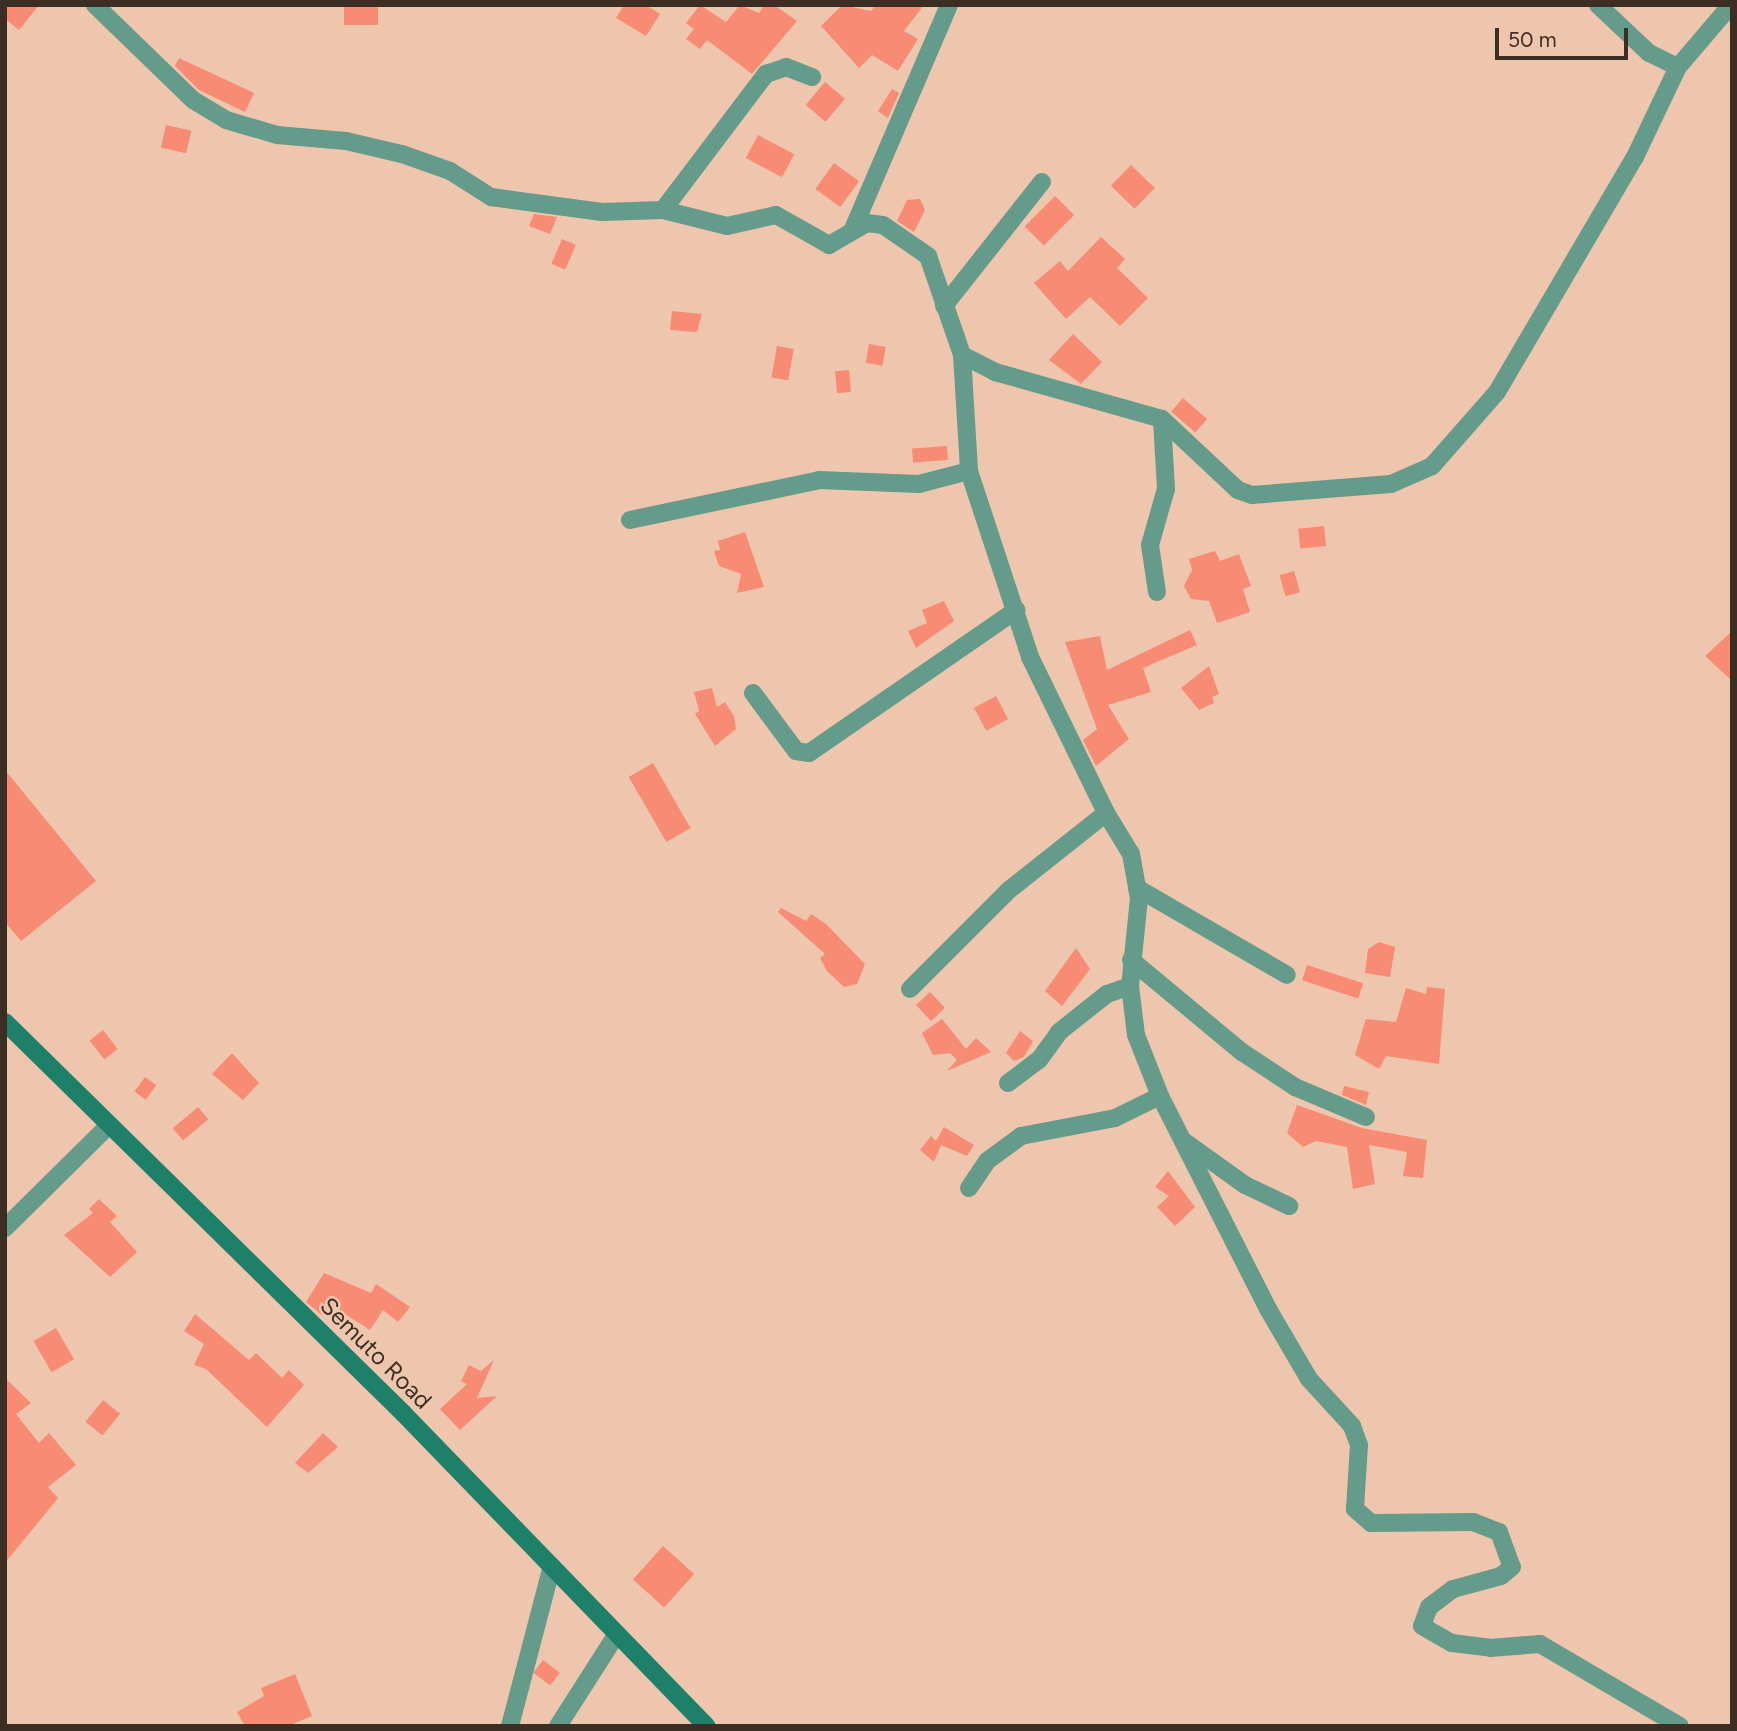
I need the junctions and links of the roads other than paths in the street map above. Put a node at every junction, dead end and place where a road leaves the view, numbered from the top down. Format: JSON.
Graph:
{"nodes":[{"id":1,"x":95,"y":5,"type":"edge"},
{"id":2,"x":950,"y":5,"type":"edge"},
{"id":3,"x":1598,"y":5,"type":"edge"},
{"id":4,"x":1731,"y":5,"type":"edge"},
{"id":5,"x":1678,"y":67,"type":"junction"},
{"id":6,"x":812,"y":77,"type":"dead end"},
{"id":7,"x":1042,"y":182,"type":"dead end"},
{"id":8,"x":663,"y":211,"type":"junction"},
{"id":9,"x":853,"y":229,"type":"junction"},
{"id":10,"x":944,"y":306,"type":"junction"},
{"id":11,"x":962,"y":355,"type":"junction"},
{"id":12,"x":1162,"y":419,"type":"junction"},
{"id":13,"x":969,"y":471,"type":"junction"},
{"id":14,"x":630,"y":520,"type":"dead end"},
{"id":15,"x":1157,"y":592,"type":"dead end"},
{"id":16,"x":1016,"y":610,"type":"junction"},
{"id":17,"x":753,"y":693,"type":"dead end"},
{"id":18,"x":1106,"y":813,"type":"junction"},
{"id":19,"x":1137,"y":888,"type":"junction"},
{"id":20,"x":1131,"y":960,"type":"junction"},
{"id":21,"x":1287,"y":975,"type":"dead end"},
{"id":22,"x":1130,"y":986,"type":"junction"},
{"id":23,"x":910,"y":989,"type":"dead end"},
{"id":24,"x":5,"y":1022,"type":"edge"},
{"id":25,"x":1008,"y":1083,"type":"dead end"},
{"id":26,"x":1160,"y":1096,"type":"junction"},
{"id":27,"x":1367,"y":1117,"type":"dead end"},
{"id":28,"x":109,"y":1125,"type":"junction"},
{"id":29,"x":1182,"y":1140,"type":"junction"},
{"id":30,"x":970,"y":1188,"type":"dead end"},
{"id":31,"x":1289,"y":1206,"type":"dead end"},
{"id":32,"x":5,"y":1228,"type":"edge"},
{"id":33,"x":552,"y":1566,"type":"junction"},
{"id":34,"x":615,"y":1637,"type":"junction"},
{"id":35,"x":510,"y":1726,"type":"edge"},
{"id":36,"x":558,"y":1726,"type":"edge"},
{"id":37,"x":706,"y":1726,"type":"edge"},
{"id":38,"x":1679,"y":1726,"type":"edge"}],
"edges":[{"from":1,"to":8,"type":"street"},
{"from":2,"to":9,"type":"street"},
{"from":3,"to":5,"type":"street"},
{"from":4,"to":5,"type":"street"},
{"from":5,"to":12,"type":"street"},
{"from":6,"to":8,"type":"street"},
{"from":7,"to":10,"type":"street"},
{"from":8,"to":9,"type":"street"},
{"from":9,"to":10,"type":"street"},
{"from":10,"to":11,"type":"street"},
{"from":11,"to":12,"type":"street"},
{"from":11,"to":13,"type":"street"},
{"from":12,"to":15,"type":"street"},
{"from":13,"to":14,"type":"street"},
{"from":13,"to":16,"type":"street"},
{"from":16,"to":17,"type":"street"},
{"from":16,"to":18,"type":"street"},
{"from":18,"to":19,"type":"street"},
{"from":18,"to":23,"type":"street"},
{"from":19,"to":20,"type":"street"},
{"from":19,"to":21,"type":"street"},
{"from":20,"to":22,"type":"street"},
{"from":20,"to":27,"type":"street"},
{"from":22,"to":25,"type":"street"},
{"from":22,"to":26,"type":"street"},
{"from":24,"to":28,"type":"main road","name":"Semuto Road"},
{"from":26,"to":29,"type":"street"},
{"from":26,"to":30,"type":"street"},
{"from":28,"to":32,"type":"street"},
{"from":28,"to":33,"type":"main road","name":"Semuto Road"},
{"from":29,"to":31,"type":"street"},
{"from":29,"to":38,"type":"street"},
{"from":33,"to":34,"type":"main road","name":"Semuto Road"},
{"from":33,"to":35,"type":"street"},
{"from":34,"to":36,"type":"street"},
{"from":34,"to":37,"type":"main road","name":"Semuto Road"}]}
